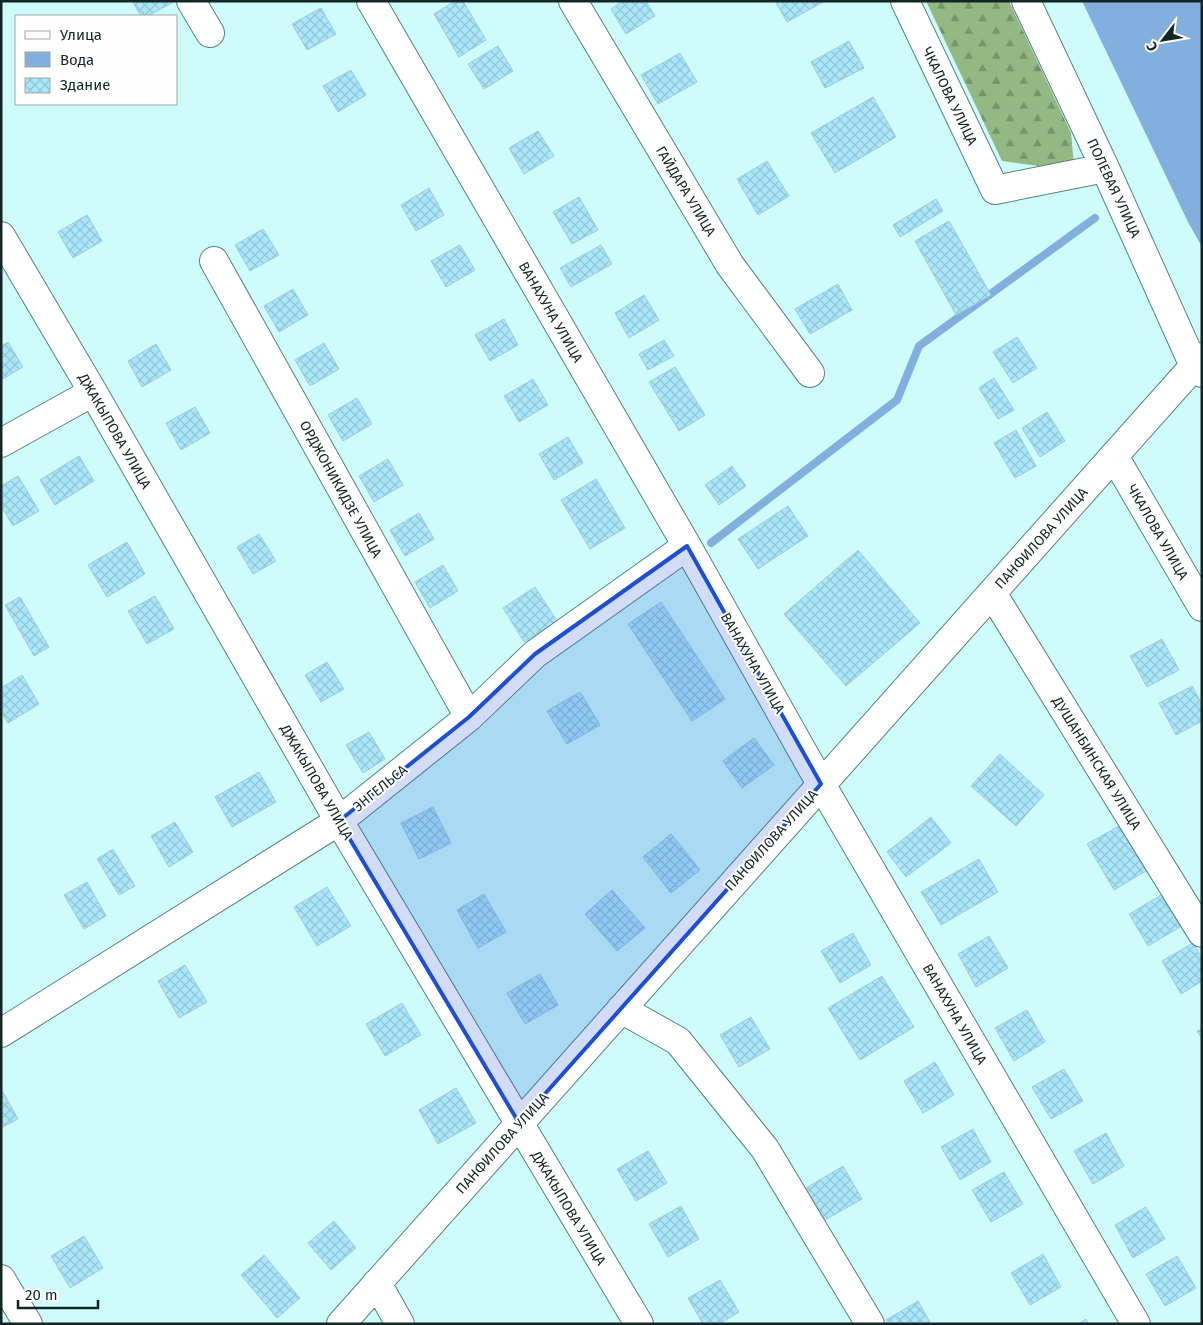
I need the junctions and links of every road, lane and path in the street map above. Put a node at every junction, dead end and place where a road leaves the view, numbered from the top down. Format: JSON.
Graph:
{"nodes":[{"id":1,"x":191,"y":1,"type":"edge"},
{"id":2,"x":371,"y":1,"type":"edge"},
{"id":3,"x":573,"y":1,"type":"edge"},
{"id":4,"x":905,"y":1,"type":"edge"},
{"id":5,"x":1026,"y":1,"type":"edge"},
{"id":6,"x":210,"y":33,"type":"dead end"},
{"id":7,"x":1105,"y":168,"type":"junction"},
{"id":8,"x":1,"y":236,"type":"edge"},
{"id":9,"x":214,"y":261,"type":"dead end"},
{"id":10,"x":1199,"y":365,"type":"edge"},
{"id":11,"x":810,"y":373,"type":"dead end"},
{"id":12,"x":93,"y":392,"type":"junction"},
{"id":13,"x":1,"y":443,"type":"edge"},
{"id":14,"x":1114,"y":456,"type":"junction"},
{"id":15,"x":687,"y":546,"type":"junction"},
{"id":16,"x":992,"y":593,"type":"junction"},
{"id":17,"x":1202,"y":607,"type":"edge"},
{"id":18,"x":469,"y":717,"type":"junction"},
{"id":19,"x":821,"y":784,"type":"junction"},
{"id":20,"x":339,"y":821,"type":"junction"},
{"id":21,"x":1202,"y":933,"type":"edge"},
{"id":22,"x":621,"y":1009,"type":"junction"},
{"id":23,"x":1,"y":1034,"type":"edge"},
{"id":24,"x":519,"y":1123,"type":"junction"},
{"id":25,"x":1,"y":1279,"type":"edge"},
{"id":26,"x":377,"y":1283,"type":"junction"},
{"id":27,"x":28,"y":1324,"type":"edge"},
{"id":28,"x":341,"y":1324,"type":"edge"},
{"id":29,"x":400,"y":1324,"type":"edge"},
{"id":30,"x":639,"y":1324,"type":"edge"},
{"id":31,"x":870,"y":1324,"type":"edge"},
{"id":32,"x":1136,"y":1324,"type":"edge"}],
"edges":[{"from":1,"to":6,"type":"street"},
{"from":2,"to":15,"type":"street","name":"ВАНАХУНА УЛИЦА"},
{"from":3,"to":11,"type":"street","name":"ГАЙДАРА УЛИЦА"},
{"from":4,"to":7,"type":"street","name":"ЧКАЛОВА УЛИЦА"},
{"from":5,"to":7,"type":"street","name":"ПОЛЕВАЯ УЛИЦА"},
{"from":7,"to":10,"type":"street","name":"ПОЛЕВАЯ УЛИЦА"},
{"from":8,"to":12,"type":"street","name":"ДЖАКЫПОВА УЛИЦА"},
{"from":9,"to":18,"type":"street","name":"ОРДЖОНИКИДЗЕ УЛИЦА"},
{"from":10,"to":14,"type":"street","name":"ПАНФИЛОВА УЛИЦА"},
{"from":12,"to":13,"type":"street"},
{"from":12,"to":20,"type":"street","name":"ДЖАКЫПОВА УЛИЦА"},
{"from":14,"to":16,"type":"street","name":"ПАНФИЛОВА УЛИЦА"},
{"from":14,"to":17,"type":"street","name":"ЧКАЛОВА УЛИЦА"},
{"from":15,"to":18,"type":"street","name":"ЭНГЕЛЬСА"},
{"from":15,"to":19,"type":"street","name":"ВАНАХУНА УЛИЦА"},
{"from":16,"to":19,"type":"street","name":"ПАНФИЛОВА УЛИЦА"},
{"from":16,"to":21,"type":"street","name":"ДУШАНБИНСКАЯ УЛИЦА"},
{"from":18,"to":20,"type":"street","name":"ЭНГЕЛЬСА"},
{"from":19,"to":22,"type":"street","name":"ПАНФИЛОВА УЛИЦА"},
{"from":19,"to":32,"type":"street","name":"ВАНАХУНА УЛИЦА"},
{"from":20,"to":23,"type":"street","name":"ЭНГЕЛЬСА"},
{"from":20,"to":24,"type":"street","name":"ДЖАКЫПОВА УЛИЦА"},
{"from":22,"to":24,"type":"street","name":"ПАНФИЛОВА УЛИЦА"},
{"from":22,"to":31,"type":"street"},
{"from":24,"to":26,"type":"street","name":"ПАНФИЛОВА УЛИЦА"},
{"from":24,"to":30,"type":"street","name":"ДЖАКЫПОВА УЛИЦА"},
{"from":25,"to":27,"type":"street"},
{"from":26,"to":28,"type":"street","name":"ПАНФИЛОВА УЛИЦА"},
{"from":26,"to":29,"type":"street"}]}
